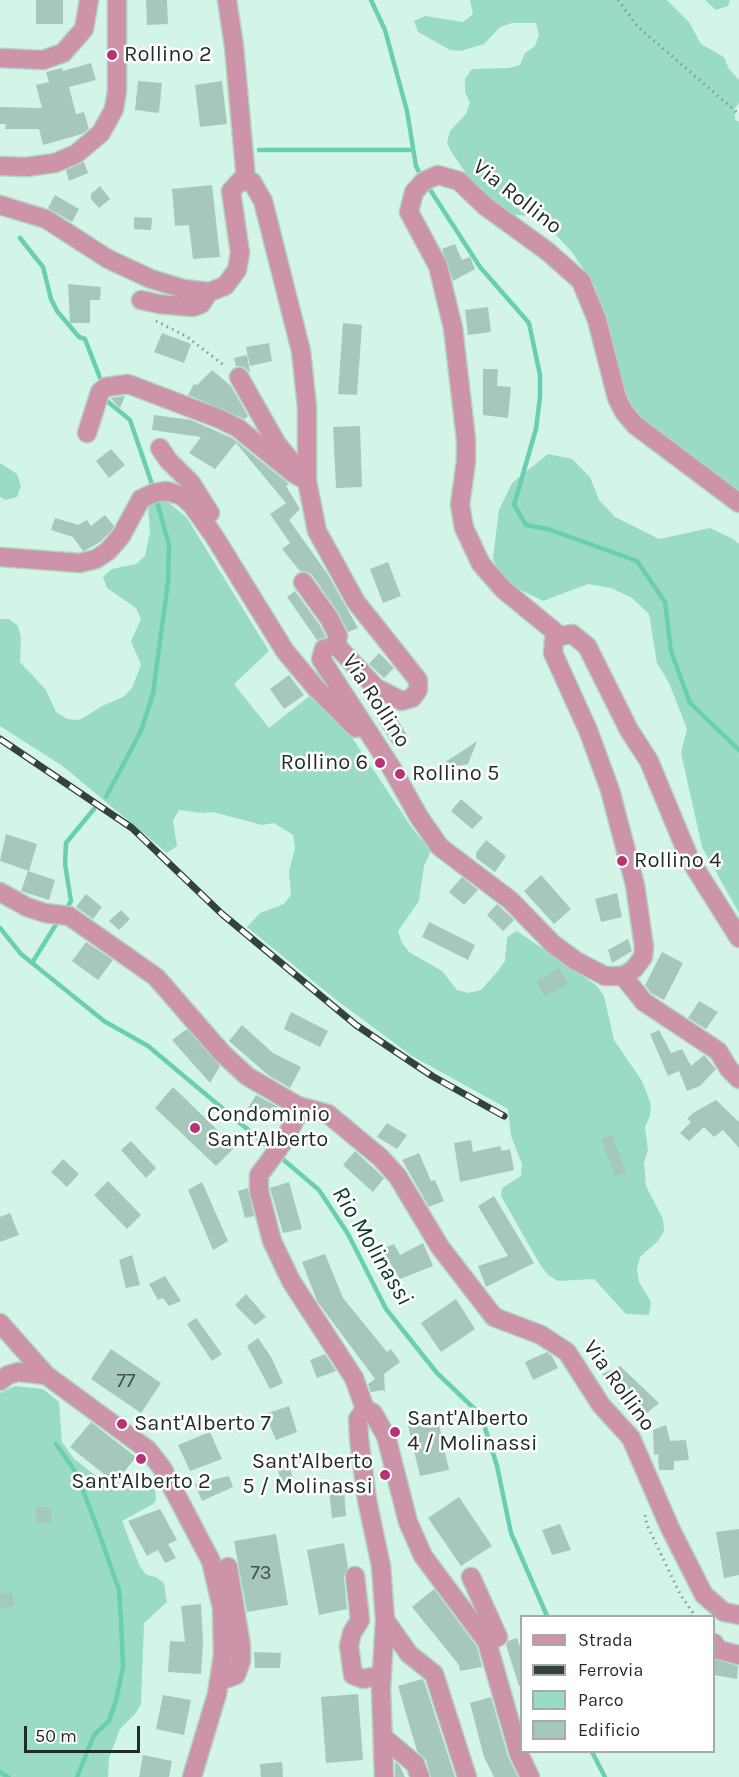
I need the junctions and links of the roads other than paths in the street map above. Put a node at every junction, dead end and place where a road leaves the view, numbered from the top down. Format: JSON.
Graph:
{"nodes":[{"id":1,"x":89,"y":0,"type":"edge"},
{"id":2,"x":117,"y":0,"type":"edge"},
{"id":3,"x":226,"y":0,"type":"edge"},
{"id":4,"x":0,"y":58,"type":"edge"},
{"id":5,"x":0,"y":166,"type":"edge"},
{"id":6,"x":246,"y":180,"type":"junction"},
{"id":7,"x":0,"y":205,"type":"edge"},
{"id":8,"x":209,"y":292,"type":"junction"},
{"id":9,"x":141,"y":300,"type":"road end"},
{"id":10,"x":239,"y":377,"type":"road end"},
{"id":11,"x":87,"y":434,"type":"dead end"},
{"id":12,"x":160,"y":448,"type":"dead end"},
{"id":13,"x":307,"y":481,"type":"junction"},
{"id":14,"x":739,"y":503,"type":"edge"},
{"id":15,"x":213,"y":536,"type":"junction"},
{"id":16,"x":0,"y":557,"type":"edge"},
{"id":17,"x":303,"y":582,"type":"dead end"},
{"id":18,"x":560,"y":636,"type":"junction"},
{"id":19,"x":336,"y":645,"type":"junction"},
{"id":20,"x":373,"y":739,"type":"junction"},
{"id":21,"x":0,"y":878,"type":"edge"},
{"id":22,"x":0,"y":892,"type":"edge"},
{"id":23,"x":69,"y":916,"type":"junction"},
{"id":24,"x":739,"y":938,"type":"edge"},
{"id":25,"x":623,"y":976,"type":"junction"},
{"id":26,"x":739,"y":1079,"type":"edge"},
{"id":27,"x":297,"y":1111,"type":"junction"},
{"id":28,"x":0,"y":1323,"type":"edge"},
{"id":29,"x":46,"y":1374,"type":"junction"},
{"id":30,"x":0,"y":1381,"type":"edge"},
{"id":31,"x":365,"y":1409,"type":"junction"},
{"id":32,"x":631,"y":1438,"type":"junction"},
{"id":33,"x":642,"y":1496,"type":"road end"},
{"id":34,"x":228,"y":1567,"type":"dead end"},
{"id":35,"x":355,"y":1576,"type":"dead end"},
{"id":36,"x":471,"y":1577,"type":"dead end"},
{"id":37,"x":739,"y":1615,"type":"edge"},
{"id":38,"x":386,"y":1620,"type":"junction"},
{"id":39,"x":487,"y":1642,"type":"junction"},
{"id":40,"x":715,"y":1644,"type":"edge"},
{"id":41,"x":739,"y":1655,"type":"edge"},
{"id":42,"x":382,"y":1675,"type":"junction"},
{"id":43,"x":220,"y":1681,"type":"junction"},
{"id":44,"x":383,"y":1737,"type":"junction"},
{"id":45,"x":192,"y":1777,"type":"edge"},
{"id":46,"x":384,"y":1777,"type":"edge"},
{"id":47,"x":420,"y":1777,"type":"edge"},
{"id":48,"x":467,"y":1777,"type":"edge"},
{"id":49,"x":530,"y":1777,"type":"edge"}],
"edges":[{"from":1,"to":4,"type":"street"},
{"from":2,"to":5,"type":"street"},
{"from":3,"to":6,"type":"street"},
{"from":6,"to":8,"type":"street"},
{"from":6,"to":13,"type":"street","name":"Via Rollino"},
{"from":7,"to":8,"type":"street"},
{"from":8,"to":9,"type":"street"},
{"from":10,"to":13,"type":"street"},
{"from":11,"to":13,"type":"street"},
{"from":12,"to":15,"type":"street"},
{"from":13,"to":19,"type":"street","name":"Via Rollino"},
{"from":14,"to":18,"type":"street","name":"Via Rollino"},
{"from":15,"to":16,"type":"street"},
{"from":15,"to":20,"type":"street"},
{"from":17,"to":19,"type":"street"},
{"from":18,"to":24,"type":"street","name":"Via Rollino"},
{"from":18,"to":25,"type":"street"},
{"from":19,"to":20,"type":"street","name":"Via Rollino"},
{"from":20,"to":25,"type":"street","name":"Via Rollino"},
{"from":21,"to":23,"type":"street","name":"Via Rollino"},
{"from":22,"to":23,"type":"street"},
{"from":23,"to":27,"type":"street","name":"Via Rollino"},
{"from":25,"to":26,"type":"street"},
{"from":27,"to":31,"type":"street"},
{"from":27,"to":32,"type":"street","name":"Via Rollino"},
{"from":28,"to":29,"type":"street"},
{"from":29,"to":30,"type":"street"},
{"from":29,"to":43,"type":"street"},
{"from":31,"to":38,"type":"street"},
{"from":31,"to":39,"type":"street"},
{"from":32,"to":33,"type":"street"},
{"from":32,"to":37,"type":"street","name":"Via Rollino"},
{"from":34,"to":43,"type":"street"},
{"from":35,"to":42,"type":"street"},
{"from":36,"to":39,"type":"street"},
{"from":38,"to":42,"type":"street"},
{"from":38,"to":48,"type":"street"},
{"from":39,"to":49,"type":"street"},
{"from":40,"to":41,"type":"street"},
{"from":42,"to":44,"type":"street"},
{"from":43,"to":45,"type":"street"},
{"from":44,"to":46,"type":"street"},
{"from":44,"to":47,"type":"street"}]}
